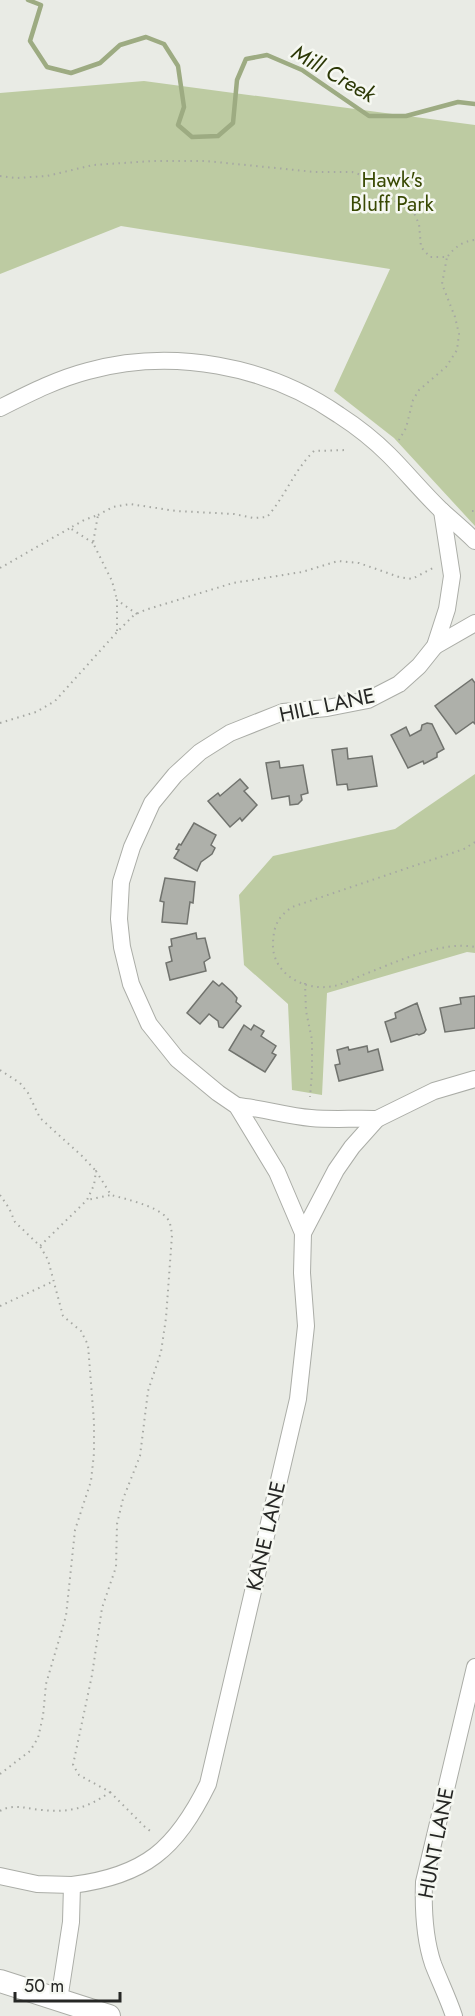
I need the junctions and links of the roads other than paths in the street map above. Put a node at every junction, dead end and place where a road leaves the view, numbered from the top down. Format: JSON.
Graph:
{"nodes":[{"id":1,"x":0,"y":408,"type":"edge"},
{"id":2,"x":442,"y":512,"type":"junction"},
{"id":3,"x":475,"y":541,"type":"edge"},
{"id":4,"x":475,"y":623,"type":"edge"},
{"id":5,"x":435,"y":646,"type":"junction"},
{"id":6,"x":475,"y":1079,"type":"edge"},
{"id":7,"x":237,"y":1106,"type":"junction"},
{"id":8,"x":377,"y":1119,"type":"junction"},
{"id":9,"x":303,"y":1233,"type":"junction"},
{"id":10,"x":475,"y":1667,"type":"edge"},
{"id":11,"x":0,"y":1875,"type":"edge"},
{"id":12,"x":72,"y":1886,"type":"junction"},
{"id":13,"x":0,"y":1981,"type":"edge"},
{"id":14,"x":59,"y":2000,"type":"junction"},
{"id":15,"x":108,"y":2016,"type":"edge"},
{"id":16,"x":454,"y":2016,"type":"edge"}],
"edges":[{"from":1,"to":2,"type":"street"},
{"from":2,"to":3,"type":"street"},
{"from":2,"to":5,"type":"street"},
{"from":4,"to":5,"type":"street"},
{"from":5,"to":7,"type":"street","name":"HILL LANE"},
{"from":6,"to":8,"type":"street","name":"KANE LANE"},
{"from":7,"to":8,"type":"street"},
{"from":7,"to":9,"type":"street"},
{"from":8,"to":9,"type":"street","name":"KANE LANE"},
{"from":9,"to":12,"type":"street","name":"KANE LANE"},
{"from":10,"to":16,"type":"street","name":"HUNT LANE"},
{"from":11,"to":12,"type":"street","name":"KANE LANE"},
{"from":12,"to":14,"type":"street"},
{"from":13,"to":14,"type":"street"},
{"from":14,"to":15,"type":"street"}]}
